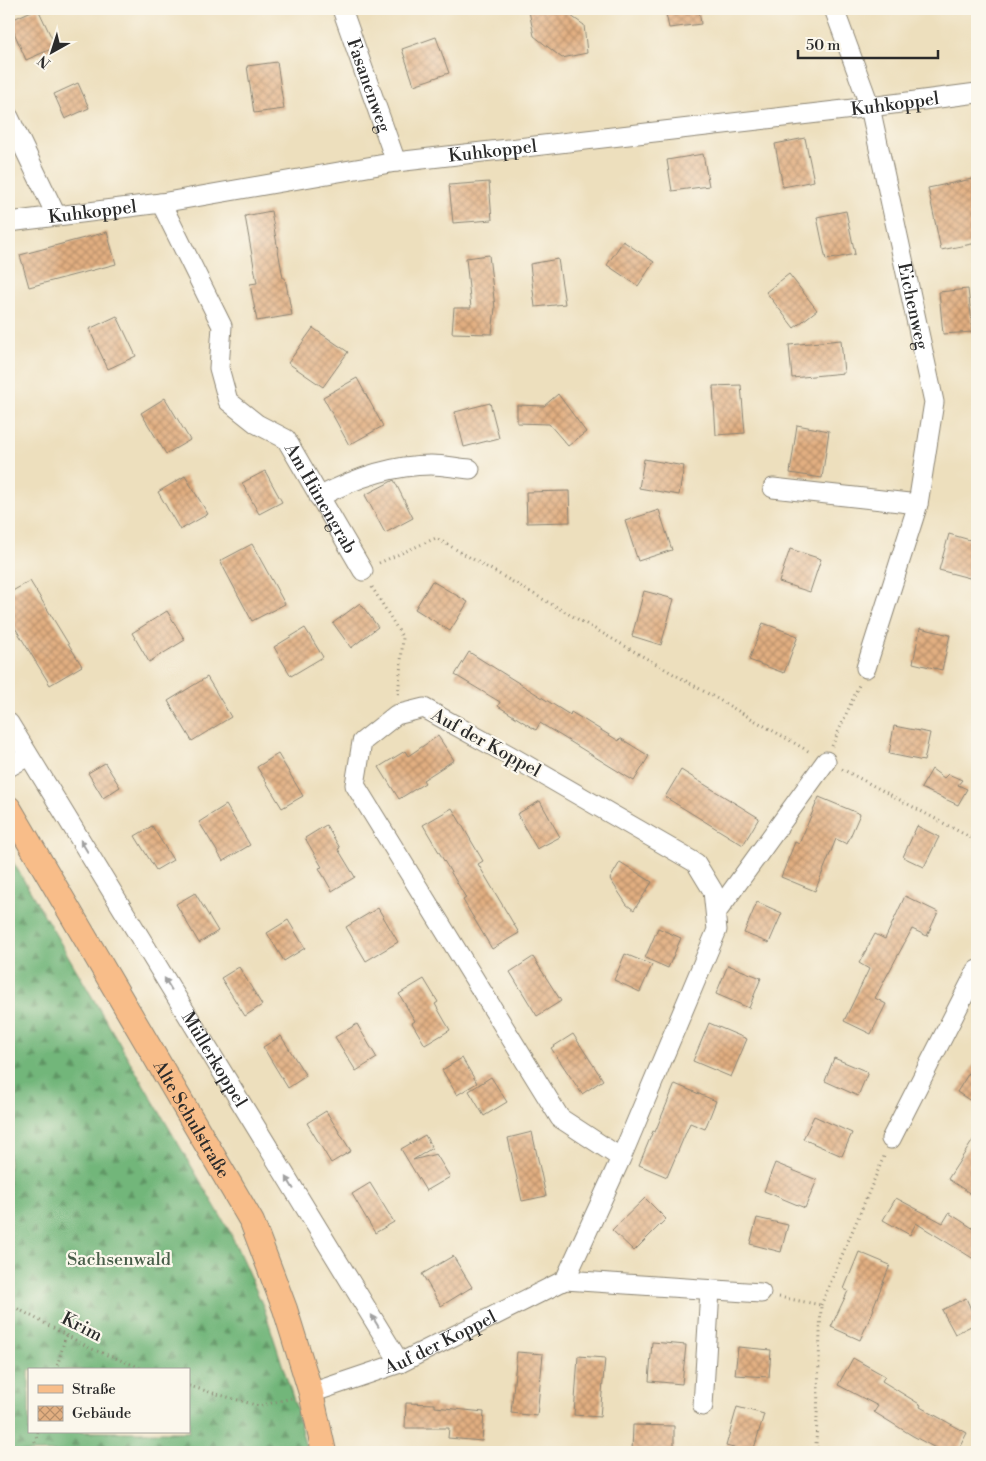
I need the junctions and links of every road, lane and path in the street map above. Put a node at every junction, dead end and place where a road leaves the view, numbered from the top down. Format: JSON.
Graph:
{"nodes":[{"id":1,"x":342,"y":9,"type":"edge"},
{"id":2,"x":834,"y":9,"type":"edge"},
{"id":3,"x":977,"y":93,"type":"edge"},
{"id":4,"x":870,"y":107,"type":"junction"},
{"id":5,"x":9,"y":117,"type":"edge"},
{"id":6,"x":396,"y":162,"type":"junction"},
{"id":7,"x":161,"y":203,"type":"junction"},
{"id":8,"x":56,"y":215,"type":"junction"},
{"id":9,"x":9,"y":222,"type":"edge"},
{"id":10,"x":470,"y":469,"type":"dead end"},
{"id":11,"x":774,"y":488,"type":"dead end"},
{"id":12,"x":319,"y":497,"type":"junction"},
{"id":13,"x":918,"y":504,"type":"junction"},
{"id":14,"x":363,"y":571,"type":"junction"},
{"id":15,"x":866,"y":668,"type":"joint"},
{"id":16,"x":396,"y":715,"type":"junction"},
{"id":17,"x":9,"y":723,"type":"edge"},
{"id":18,"x":28,"y":756,"type":"junction"},
{"id":19,"x":826,"y":761,"type":"junction"},
{"id":20,"x":9,"y":767,"type":"edge"},
{"id":21,"x":9,"y":808,"type":"edge"},
{"id":22,"x":977,"y":841,"type":"edge"},
{"id":23,"x":716,"y":913,"type":"junction"},
{"id":24,"x":977,"y":970,"type":"edge"},
{"id":25,"x":892,"y":1139,"type":"joint"},
{"id":26,"x":621,"y":1158,"type":"junction"},
{"id":27,"x":565,"y":1280,"type":"junction"},
{"id":28,"x":710,"y":1290,"type":"junction"},
{"id":29,"x":762,"y":1293,"type":"joint"},
{"id":30,"x":9,"y":1304,"type":"edge"},
{"id":31,"x":821,"y":1305,"type":"junction"},
{"id":32,"x":66,"y":1334,"type":"junction"},
{"id":33,"x":400,"y":1363,"type":"junction"},
{"id":34,"x":57,"y":1368,"type":"edge"},
{"id":35,"x":141,"y":1368,"type":"edge"},
{"id":36,"x":190,"y":1386,"type":"edge"},
{"id":37,"x":311,"y":1393,"type":"junction"},
{"id":38,"x":703,"y":1406,"type":"dead end"},
{"id":39,"x":37,"y":1434,"type":"edge"},
{"id":40,"x":32,"y":1452,"type":"edge"},
{"id":41,"x":324,"y":1452,"type":"edge"},
{"id":42,"x":822,"y":1452,"type":"edge"}],
"edges":[{"from":1,"to":6,"type":"street","name":"Fasanenweg"},
{"from":2,"to":4,"type":"street","name":"Eichenweg"},
{"from":3,"to":4,"type":"street","name":"Kuhkoppel"},
{"from":4,"to":6,"type":"street","name":"Kuhkoppel"},
{"from":4,"to":13,"type":"street","name":"Eichenweg"},
{"from":5,"to":8,"type":"street"},
{"from":6,"to":7,"type":"street","name":"Kuhkoppel"},
{"from":7,"to":8,"type":"street","name":"Kuhkoppel"},
{"from":7,"to":12,"type":"street","name":"Am Hünengrab"},
{"from":8,"to":9,"type":"street","name":"Kuhkoppel"},
{"from":10,"to":12,"type":"street"},
{"from":11,"to":13,"type":"street"},
{"from":12,"to":14,"type":"street","name":"Am Hünengrab"},
{"from":13,"to":15,"type":"street","name":"Eichenweg"},
{"from":14,"to":16,"type":"path"},
{"from":14,"to":19,"type":"path"},
{"from":15,"to":19,"type":"path"},
{"from":16,"to":23,"type":"street","name":"Auf der Koppel"},
{"from":16,"to":26,"type":"street","name":"Auf der Koppel"},
{"from":17,"to":18,"type":"street","name":"Müllerkoppel"},
{"from":18,"to":20,"type":"street"},
{"from":33,"to":18,"type":"street","name":"Müllerkoppel","one_way":true},
{"from":19,"to":22,"type":"path"},
{"from":19,"to":23,"type":"street"},
{"from":21,"to":37,"type":"main road","name":"Alte Schulstraße"},
{"from":23,"to":26,"type":"street","name":"Auf der Koppel"},
{"from":24,"to":25,"type":"street"},
{"from":25,"to":31,"type":"path"},
{"from":26,"to":27,"type":"street","name":"Auf der Koppel"},
{"from":27,"to":28,"type":"street"},
{"from":27,"to":33,"type":"street","name":"Auf der Koppel"},
{"from":28,"to":29,"type":"street"},
{"from":28,"to":38,"type":"street"},
{"from":29,"to":31,"type":"path"},
{"from":30,"to":32,"type":"path","name":"Krim"},
{"from":31,"to":42,"type":"path"},
{"from":32,"to":34,"type":"path"},
{"from":32,"to":35,"type":"path","name":"Krim"},
{"from":33,"to":37,"type":"street","name":"Auf der Koppel"},
{"from":36,"to":37,"type":"path"},
{"from":37,"to":41,"type":"main road","name":"Alte Schulstraße"},
{"from":39,"to":40,"type":"path"}]}
